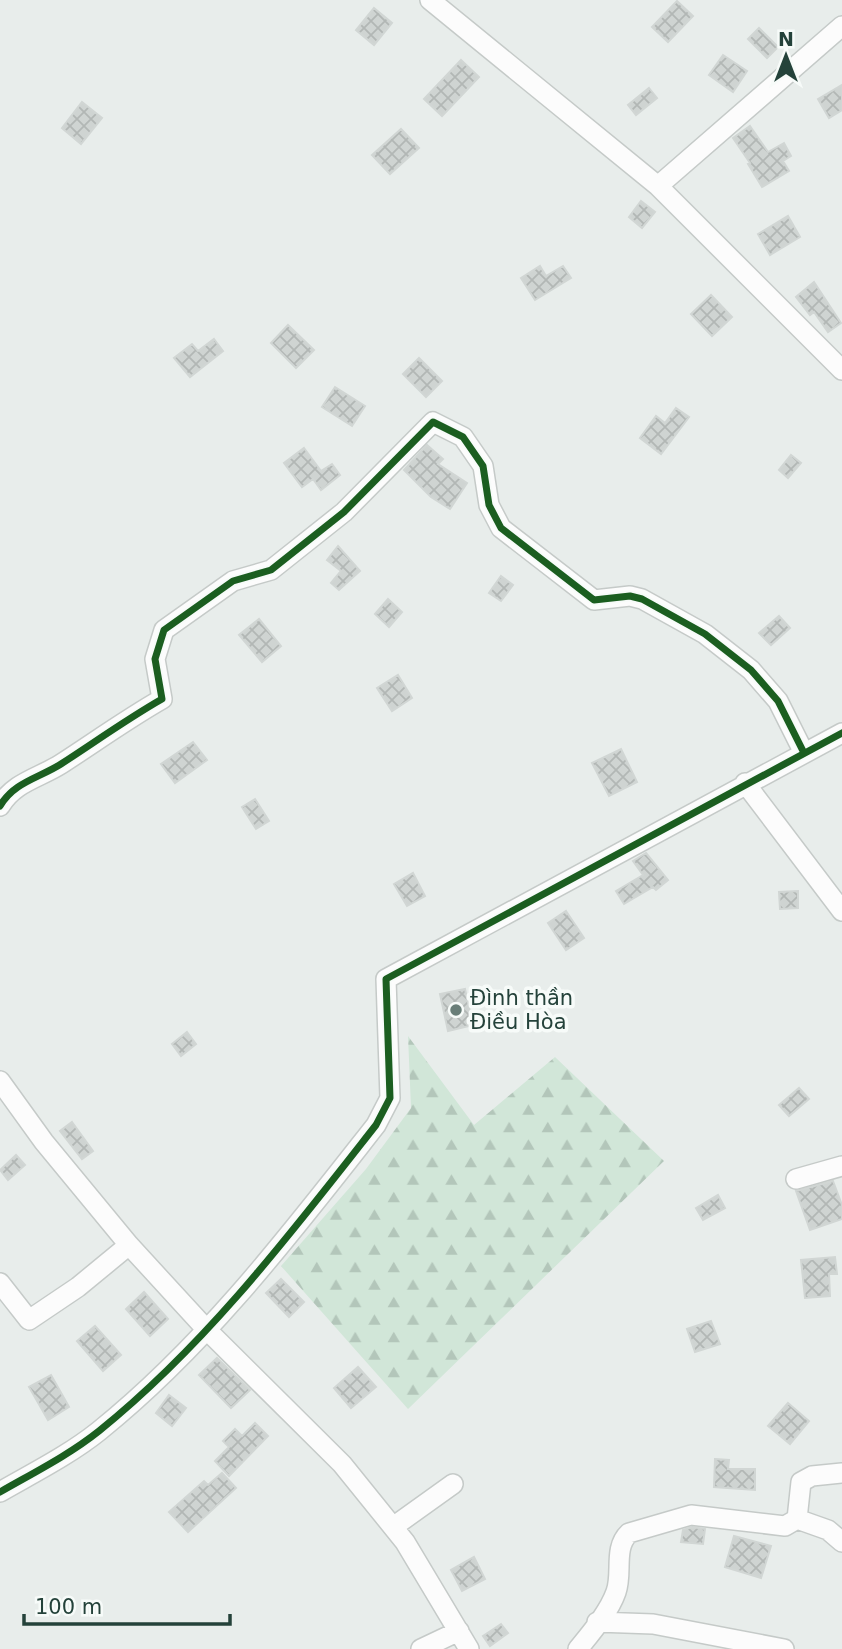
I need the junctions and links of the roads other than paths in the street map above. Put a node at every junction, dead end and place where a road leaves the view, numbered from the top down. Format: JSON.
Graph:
{"nodes":[{"id":1,"x":430,"y":0,"type":"edge"},
{"id":2,"x":842,"y":26,"type":"edge"},
{"id":3,"x":657,"y":186,"type":"junction"},
{"id":4,"x":842,"y":370,"type":"edge"},
{"id":5,"x":842,"y":733,"type":"edge"},
{"id":6,"x":803,"y":751,"type":"junction"},
{"id":7,"x":746,"y":783,"type":"junction"},
{"id":8,"x":0,"y":806,"type":"edge"},
{"id":9,"x":842,"y":911,"type":"edge"},
{"id":10,"x":0,"y":1081,"type":"edge"},
{"id":11,"x":842,"y":1166,"type":"edge"},
{"id":12,"x":796,"y":1180,"type":"dead end"},
{"id":13,"x":128,"y":1245,"type":"junction"},
{"id":14,"x":0,"y":1283,"type":"edge"},
{"id":15,"x":207,"y":1330,"type":"junction"},
{"id":16,"x":842,"y":1473,"type":"edge"},
{"id":17,"x":453,"y":1484,"type":"dead end"},
{"id":18,"x":0,"y":1492,"type":"edge"},
{"id":19,"x":797,"y":1519,"type":"junction"},
{"id":20,"x":393,"y":1527,"type":"junction"},
{"id":21,"x":842,"y":1542,"type":"edge"},
{"id":22,"x":597,"y":1622,"type":"junction"},
{"id":23,"x":459,"y":1631,"type":"junction"},
{"id":24,"x":421,"y":1649,"type":"edge"},
{"id":25,"x":469,"y":1649,"type":"edge"},
{"id":26,"x":578,"y":1649,"type":"edge"},
{"id":27,"x":784,"y":1649,"type":"edge"}],
"edges":[{"from":1,"to":3,"type":"street"},
{"from":2,"to":3,"type":"street"},
{"from":3,"to":4,"type":"street"},
{"from":5,"to":6,"type":"street"},
{"from":6,"to":7,"type":"street"},
{"from":6,"to":8,"type":"street"},
{"from":7,"to":9,"type":"street"},
{"from":7,"to":15,"type":"street"},
{"from":10,"to":13,"type":"street"},
{"from":11,"to":12,"type":"street"},
{"from":13,"to":14,"type":"street"},
{"from":13,"to":15,"type":"street"},
{"from":15,"to":18,"type":"street"},
{"from":15,"to":20,"type":"street"},
{"from":16,"to":19,"type":"street"},
{"from":17,"to":20,"type":"street"},
{"from":19,"to":21,"type":"street"},
{"from":19,"to":22,"type":"street"},
{"from":20,"to":23,"type":"street"},
{"from":22,"to":26,"type":"street"},
{"from":22,"to":27,"type":"street"},
{"from":23,"to":24,"type":"street"},
{"from":23,"to":25,"type":"street"}]}
